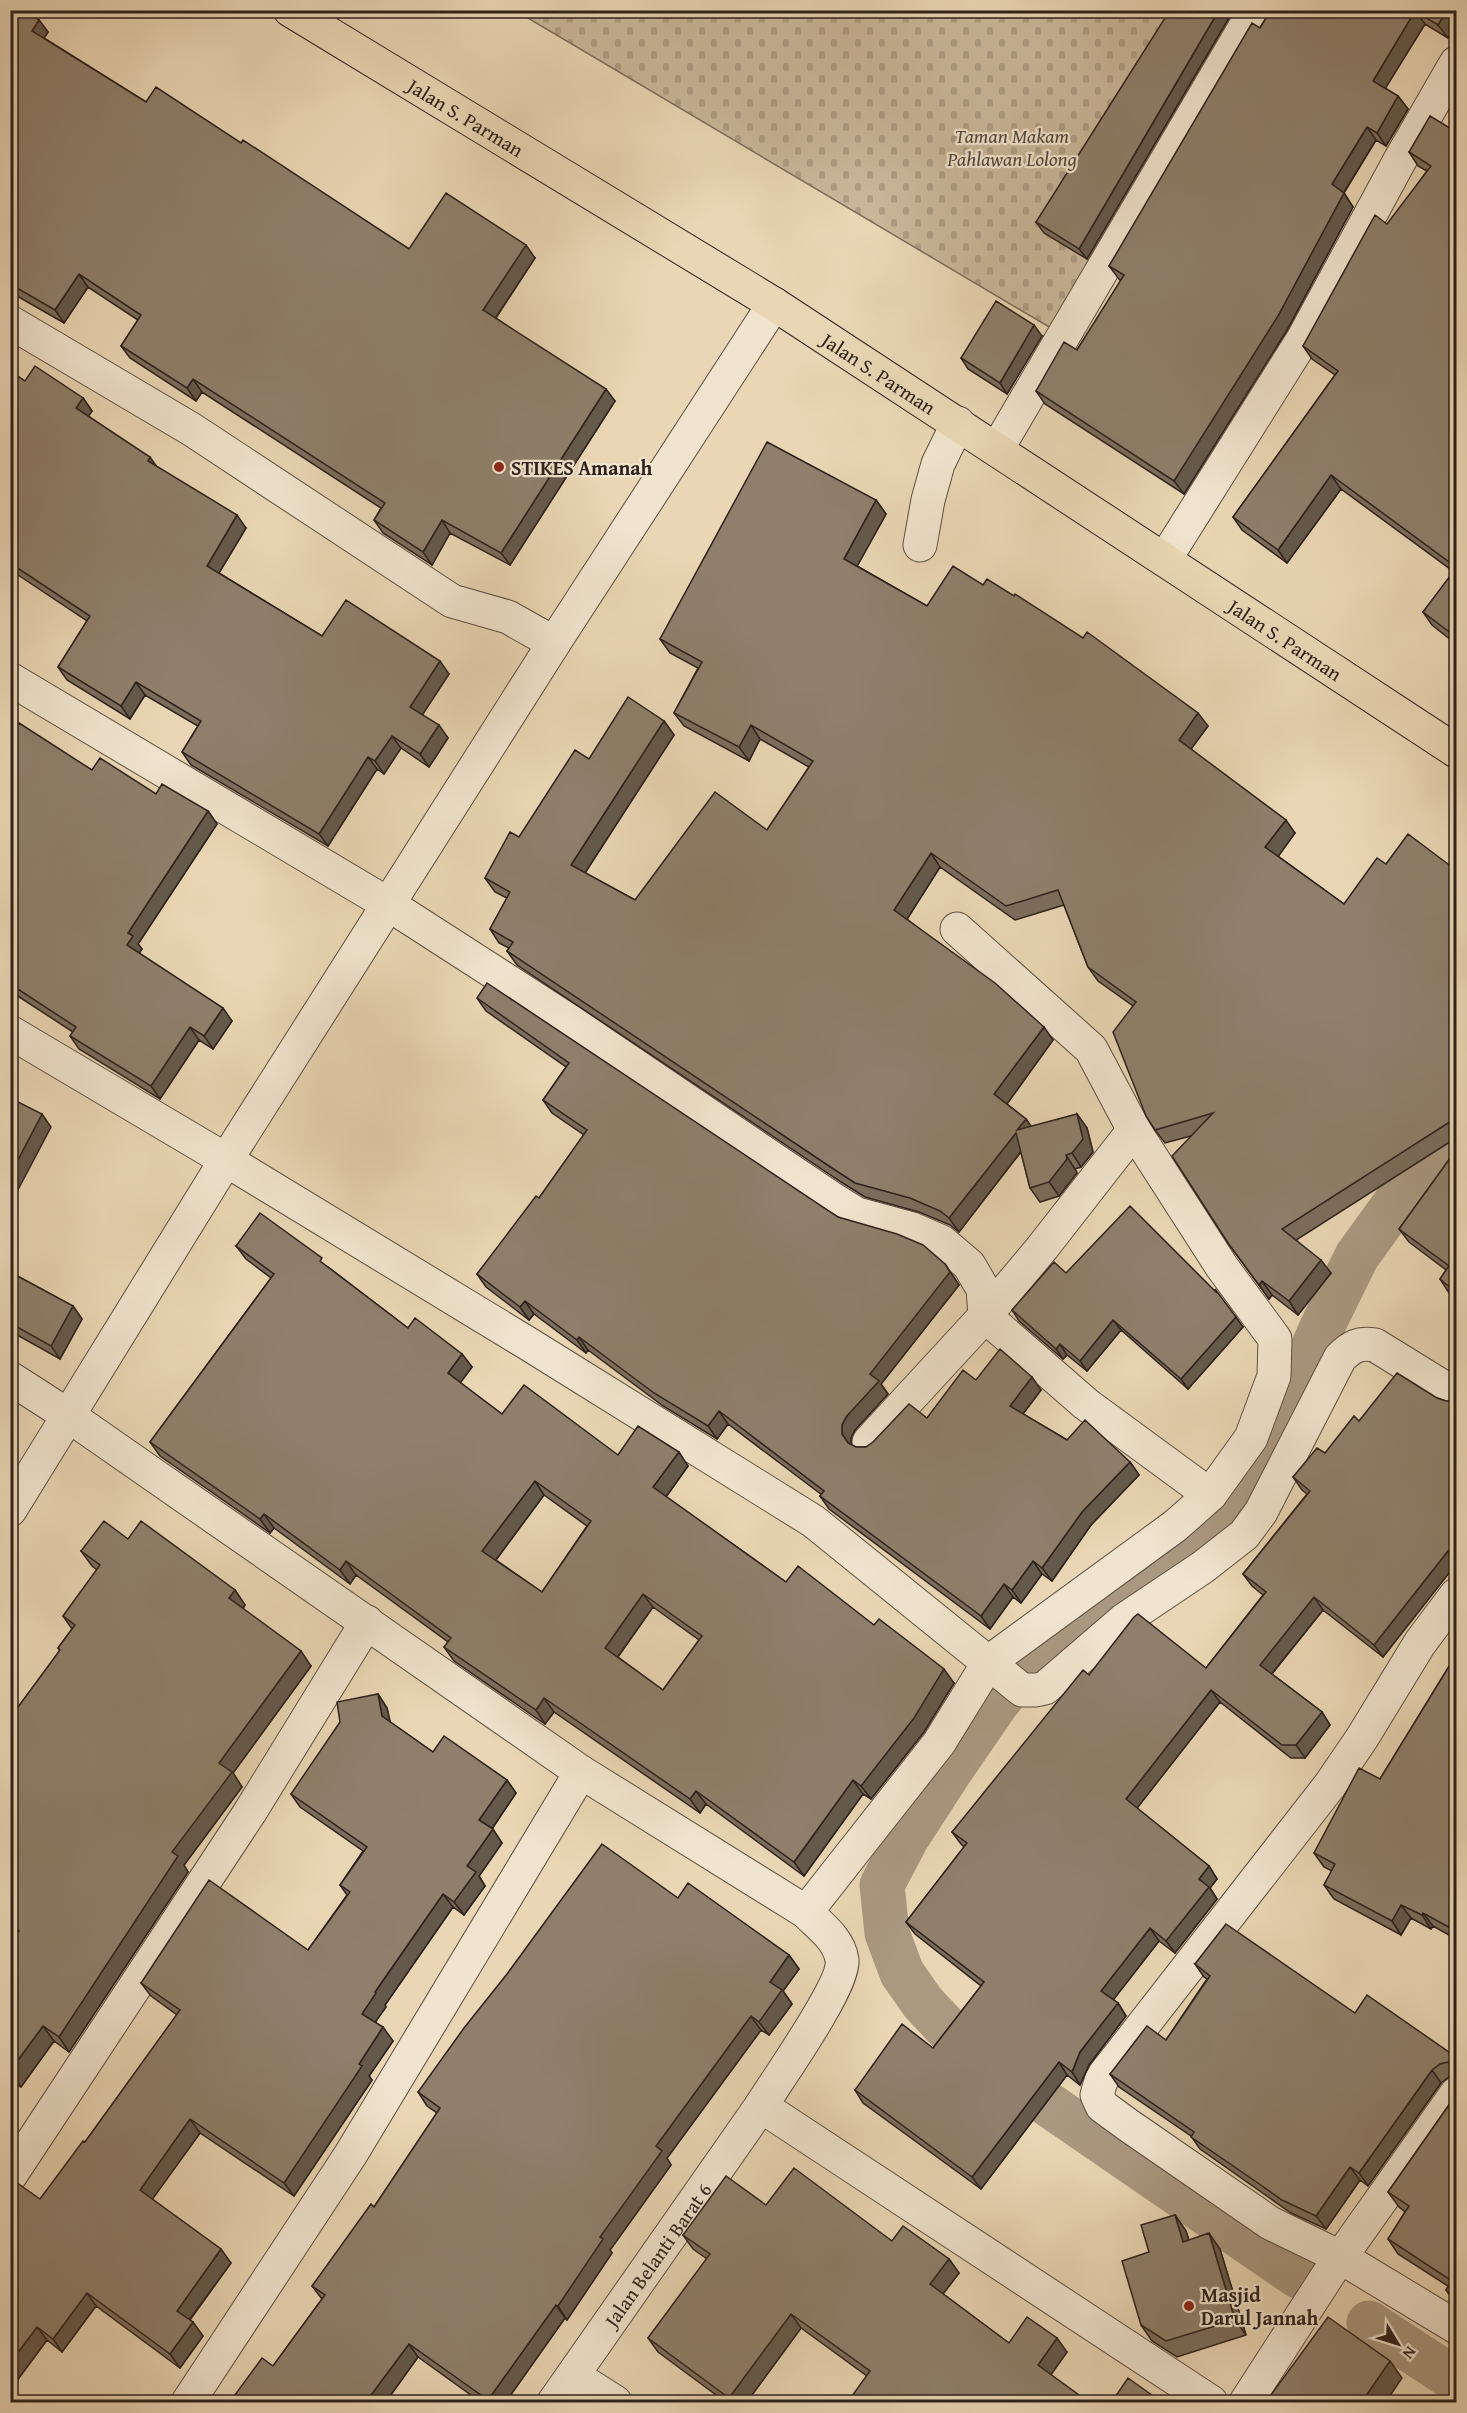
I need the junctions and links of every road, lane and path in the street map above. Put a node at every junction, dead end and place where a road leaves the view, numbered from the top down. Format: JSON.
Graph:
{"nodes":[{"id":1,"x":290,"y":10,"type":"edge"},
{"id":2,"x":1256,"y":10,"type":"edge"},
{"id":3,"x":1456,"y":63,"type":"edge"},
{"id":4,"x":774,"y":304,"type":"junction"},
{"id":5,"x":10,"y":322,"type":"edge"},
{"id":6,"x":958,"y":423,"type":"junction"},
{"id":7,"x":997,"y":449,"type":"junction"},
{"id":8,"x":920,"y":545,"type":"dead end"},
{"id":9,"x":1165,"y":559,"type":"junction"},
{"id":10,"x":554,"y":643,"type":"junction"},
{"id":11,"x":10,"y":679,"type":"edge"},
{"id":12,"x":1456,"y":751,"type":"edge"},
{"id":13,"x":388,"y":904,"type":"junction"},
{"id":14,"x":957,"y":929,"type":"dead end"},
{"id":15,"x":10,"y":1032,"type":"edge"},
{"id":16,"x":1134,"y":1130,"type":"junction"},
{"id":17,"x":226,"y":1160,"type":"junction"},
{"id":18,"x":985,"y":1316,"type":"junction"},
{"id":19,"x":10,"y":1378,"type":"edge"},
{"id":20,"x":1456,"y":1395,"type":"edge"},
{"id":21,"x":69,"y":1416,"type":"junction"},
{"id":22,"x":869,"y":1442,"type":"edge"},
{"id":23,"x":1210,"y":1495,"type":"junction"},
{"id":24,"x":10,"y":1509,"type":"edge"},
{"id":25,"x":1456,"y":1595,"type":"edge"},
{"id":26,"x":367,"y":1622,"type":"junction"},
{"id":27,"x":993,"y":1666,"type":"junction"},
{"id":28,"x":581,"y":1772,"type":"junction"},
{"id":29,"x":806,"y":1912,"type":"junction"},
{"id":30,"x":1456,"y":2094,"type":"edge"},
{"id":31,"x":761,"y":2106,"type":"junction"},
{"id":32,"x":10,"y":2176,"type":"edge"},
{"id":33,"x":1335,"y":2267,"type":"junction"},
{"id":34,"x":1456,"y":2327,"type":"edge"},
{"id":35,"x":574,"y":2376,"type":"junction"},
{"id":36,"x":188,"y":2403,"type":"edge"},
{"id":37,"x":554,"y":2403,"type":"edge"},
{"id":38,"x":615,"y":2403,"type":"edge"},
{"id":39,"x":1211,"y":2403,"type":"edge"},
{"id":40,"x":1245,"y":2403,"type":"edge"}],
"edges":[{"from":1,"to":4,"type":"main road","name":"Jalan S. Parman"},
{"from":2,"to":7,"type":"street"},
{"from":3,"to":9,"type":"street"},
{"from":4,"to":6,"type":"main road","name":"Jalan S. Parman"},
{"from":4,"to":10,"type":"street"},
{"from":5,"to":10,"type":"street"},
{"from":6,"to":7,"type":"main road","name":"Jalan S. Parman"},
{"from":6,"to":8,"type":"street"},
{"from":7,"to":9,"type":"main road","name":"Jalan S. Parman"},
{"from":9,"to":12,"type":"main road","name":"Jalan S. Parman"},
{"from":10,"to":13,"type":"street"},
{"from":11,"to":13,"type":"street"},
{"from":13,"to":17,"type":"street"},
{"from":13,"to":18,"type":"street"},
{"from":14,"to":16,"type":"street"},
{"from":15,"to":17,"type":"street"},
{"from":16,"to":18,"type":"street"},
{"from":16,"to":23,"type":"street"},
{"from":17,"to":21,"type":"street"},
{"from":17,"to":27,"type":"street"},
{"from":18,"to":22,"type":"street"},
{"from":18,"to":23,"type":"street"},
{"from":19,"to":21,"type":"street","name":"Jalan Belanti Barat 6"},
{"from":20,"to":27,"type":"street"},
{"from":21,"to":24,"type":"street"},
{"from":21,"to":26,"type":"street","name":"Jalan Belanti Barat 6"},
{"from":23,"to":27,"type":"street"},
{"from":25,"to":33,"type":"street"},
{"from":26,"to":28,"type":"street","name":"Jalan Belanti Barat 6"},
{"from":26,"to":32,"type":"street"},
{"from":27,"to":29,"type":"street"},
{"from":28,"to":29,"type":"street","name":"Jalan Belanti Barat 6"},
{"from":28,"to":36,"type":"street"},
{"from":29,"to":31,"type":"street","name":"Jalan Belanti Barat 6"},
{"from":30,"to":33,"type":"street"},
{"from":31,"to":35,"type":"street","name":"Jalan Belanti Barat 6"},
{"from":31,"to":39,"type":"street"},
{"from":33,"to":34,"type":"street"},
{"from":33,"to":40,"type":"street"},
{"from":35,"to":37,"type":"street","name":"Jalan Belanti Barat 6"},
{"from":35,"to":38,"type":"street"}]}
